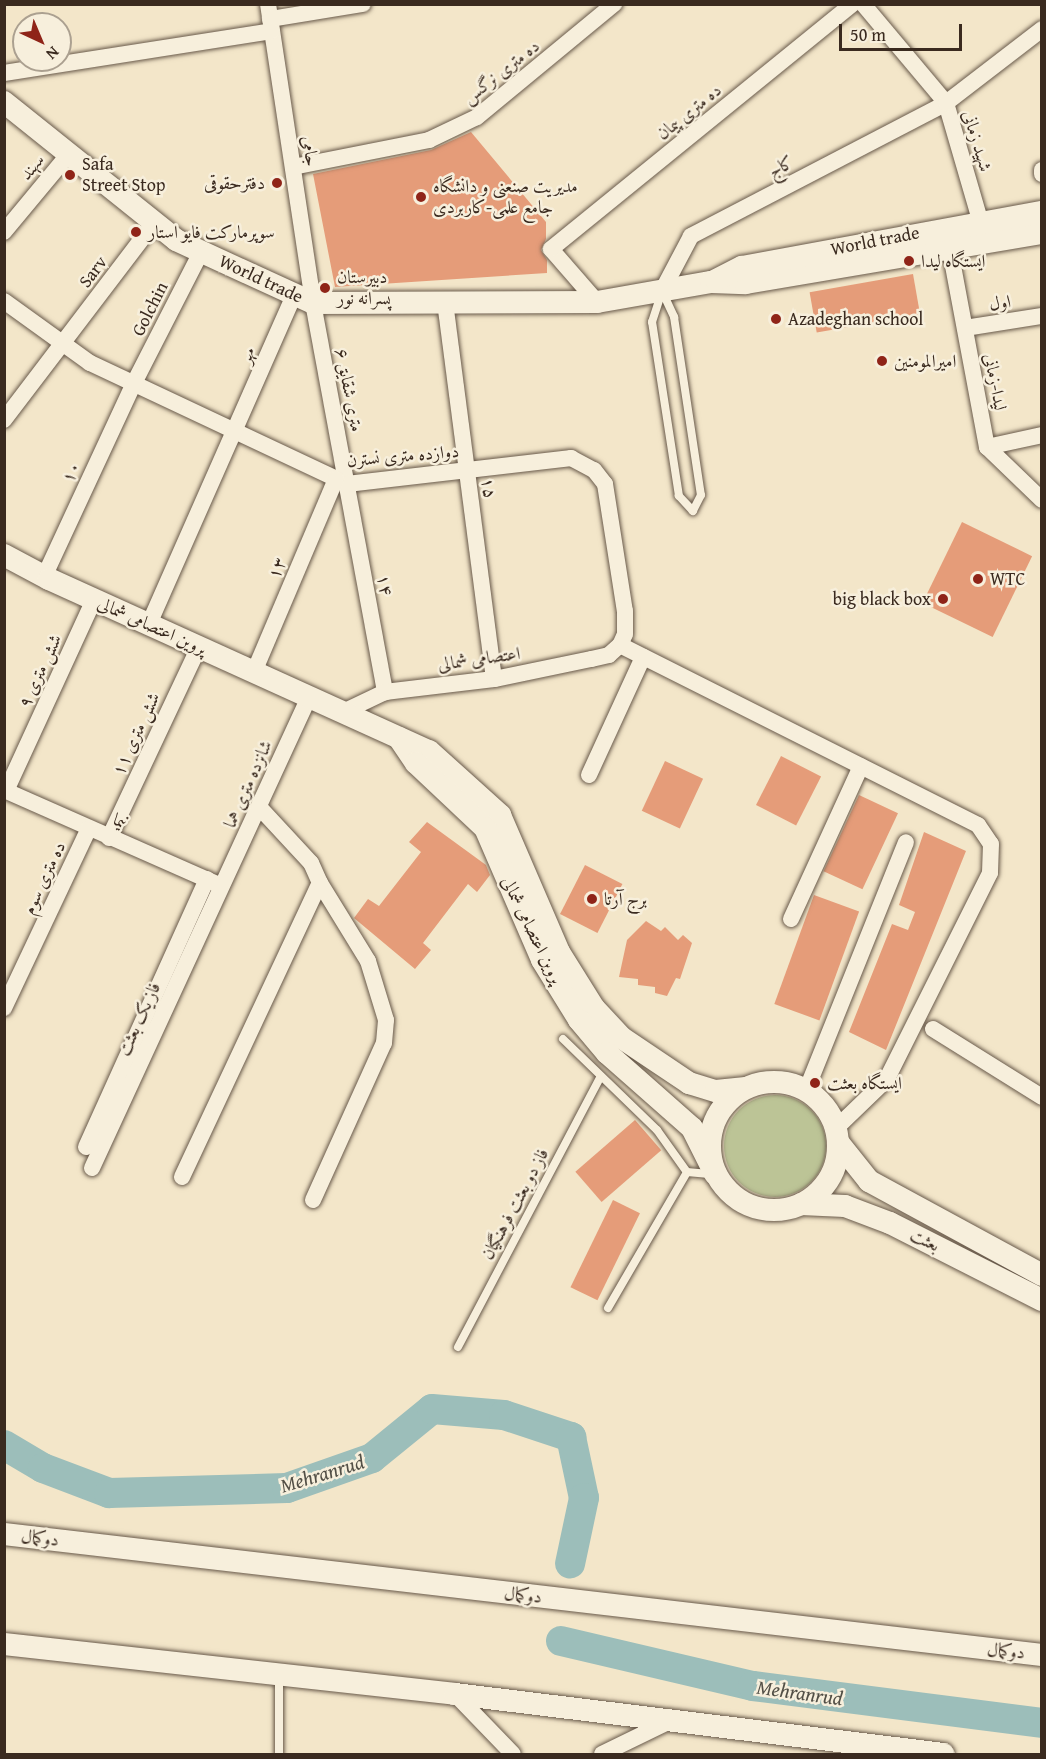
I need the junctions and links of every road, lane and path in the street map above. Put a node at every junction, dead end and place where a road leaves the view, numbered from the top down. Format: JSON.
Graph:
{"nodes":[{"id":1,"x":363,"y":4,"type":"edge"},
{"id":2,"x":614,"y":4,"type":"edge"},
{"id":3,"x":852,"y":4,"type":"edge"},
{"id":4,"x":863,"y":4,"type":"edge"},
{"id":5,"x":270,"y":18,"type":"edge"},
{"id":6,"x":1041,"y":29,"type":"edge"},
{"id":7,"x":4,"y":73,"type":"edge"},
{"id":8,"x":4,"y":102,"type":"edge"},
{"id":9,"x":946,"y":103,"type":"junction"},
{"id":10,"x":68,"y":155,"type":"junction"},
{"id":11,"x":292,"y":167,"type":"junction"},
{"id":12,"x":1041,"y":212,"type":"edge"},
{"id":13,"x":154,"y":224,"type":"junction"},
{"id":14,"x":946,"y":229,"type":"junction"},
{"id":15,"x":4,"y":232,"type":"edge"},
{"id":16,"x":984,"y":233,"type":"junction"},
{"id":17,"x":1041,"y":233,"type":"edge"},
{"id":18,"x":951,"y":251,"type":"junction"},
{"id":19,"x":201,"y":252,"type":"junction"},
{"id":20,"x":711,"y":282,"type":"junction"},
{"id":21,"x":662,"y":291,"type":"junction"},
{"id":22,"x":304,"y":299,"type":"junction"},
{"id":23,"x":4,"y":301,"type":"edge"},
{"id":24,"x":445,"y":302,"type":"junction"},
{"id":25,"x":597,"y":302,"type":"junction"},
{"id":26,"x":1041,"y":316,"type":"edge"},
{"id":27,"x":965,"y":328,"type":"junction"},
{"id":28,"x":62,"y":344,"type":"junction"},
{"id":29,"x":133,"y":385,"type":"junction"},
{"id":30,"x":4,"y":420,"type":"edge"},
{"id":31,"x":235,"y":431,"type":"junction"},
{"id":32,"x":1041,"y":435,"type":"edge"},
{"id":33,"x":987,"y":447,"type":"junction"},
{"id":34,"x":467,"y":470,"type":"junction"},
{"id":35,"x":341,"y":482,"type":"junction"},
{"id":36,"x":1041,"y":500,"type":"edge"},
{"id":37,"x":4,"y":555,"type":"edge"},
{"id":38,"x":44,"y":577,"type":"junction"},
{"id":39,"x":94,"y":600,"type":"junction"},
{"id":40,"x":149,"y":624,"type":"junction"},
{"id":41,"x":620,"y":645,"type":"junction"},
{"id":42,"x":199,"y":647,"type":"junction"},
{"id":43,"x":643,"y":657,"type":"junction"},
{"id":44,"x":254,"y":672,"type":"junction"},
{"id":45,"x":494,"y":679,"type":"junction"},
{"id":46,"x":385,"y":692,"type":"junction"},
{"id":47,"x":309,"y":697,"type":"junction"},
{"id":48,"x":343,"y":712,"type":"junction"},
{"id":49,"x":399,"y":738,"type":"junction"},
{"id":50,"x":861,"y":766,"type":"junction"},
{"id":51,"x":589,"y":775,"type":"dead end"},
{"id":52,"x":5,"y":791,"type":"edge"},
{"id":53,"x":260,"y":808,"type":"junction"},
{"id":54,"x":88,"y":830,"type":"junction"},
{"id":55,"x":109,"y":838,"type":"junction"},
{"id":56,"x":906,"y":842,"type":"dead end"},
{"id":57,"x":214,"y":883,"type":"junction"},
{"id":58,"x":320,"y":883,"type":"junction"},
{"id":59,"x":791,"y":919,"type":"dead end"},
{"id":60,"x":4,"y":1008,"type":"edge"},
{"id":61,"x":933,"y":1029,"type":"dead end"},
{"id":62,"x":563,"y":1039,"type":"dead end"},
{"id":63,"x":601,"y":1076,"type":"junction"},
{"id":64,"x":746,"y":1088,"type":"junction"},
{"id":65,"x":806,"y":1091,"type":"junction"},
{"id":66,"x":1041,"y":1098,"type":"edge"},
{"id":67,"x":836,"y":1136,"type":"junction"},
{"id":68,"x":86,"y":1147,"type":"dead end"},
{"id":69,"x":92,"y":1168,"type":"dead end"},
{"id":70,"x":687,"y":1172,"type":"junction"},
{"id":71,"x":715,"y":1174,"type":"junction"},
{"id":72,"x":182,"y":1177,"type":"dead end"},
{"id":73,"x":313,"y":1200,"type":"dead end"},
{"id":74,"x":801,"y":1204,"type":"junction"},
{"id":75,"x":1041,"y":1275,"type":"edge"},
{"id":76,"x":1041,"y":1300,"type":"edge"},
{"id":77,"x":608,"y":1308,"type":"dead end"},
{"id":78,"x":458,"y":1347,"type":"dead end"},
{"id":79,"x":4,"y":1534,"type":"edge"},
{"id":80,"x":4,"y":1644,"type":"edge"},
{"id":81,"x":1041,"y":1655,"type":"edge"},
{"id":82,"x":279,"y":1674,"type":"junction"},
{"id":83,"x":455,"y":1694,"type":"junction"},
{"id":84,"x":670,"y":1721,"type":"junction"},
{"id":85,"x":279,"y":1755,"type":"edge"},
{"id":86,"x":513,"y":1755,"type":"edge"},
{"id":87,"x":602,"y":1755,"type":"edge"},
{"id":88,"x":944,"y":1755,"type":"edge"}],
"edges":[{"from":1,"to":5,"type":"street"},
{"from":2,"to":11,"type":"street","name":"ده متری نرگس"},
{"from":3,"to":25,"type":"street","name":"ده متری پیمان"},
{"from":4,"to":9,"type":"street","name":"شهید زمانی"},
{"from":5,"to":7,"type":"street"},
{"from":5,"to":11,"type":"street","name":"جامی"},
{"from":6,"to":9,"type":"street","name":"کاج"},
{"from":8,"to":10,"type":"main road","name":"World trade"},
{"from":9,"to":16,"type":"street","name":"شهید زمانی"},
{"from":9,"to":21,"type":"street","name":"کاج"},
{"from":10,"to":13,"type":"main road","name":"World trade"},
{"from":10,"to":15,"type":"street","name":"سهند"},
{"from":11,"to":22,"type":"street","name":"جامی"},
{"from":12,"to":16,"type":"main road","name":"World trade"},
{"from":13,"to":19,"type":"main road","name":"World trade"},
{"from":13,"to":28,"type":"street","name":"Sarv"},
{"from":14,"to":16,"type":"main road","name":"World trade"},
{"from":14,"to":18,"type":"street","name":"لیدا-زمانی"},
{"from":14,"to":20,"type":"main road","name":"World trade"},
{"from":16,"to":17,"type":"main road","name":"World trade"},
{"from":16,"to":18,"type":"main road","name":"World trade"},
{"from":18,"to":20,"type":"main road","name":"World trade"},
{"from":18,"to":27,"type":"street","name":"لیدا-زمانی"},
{"from":19,"to":22,"type":"main road","name":"World trade"},
{"from":19,"to":29,"type":"street","name":"Golchin"},
{"from":20,"to":21,"type":"main road","name":"World trade"},
{"from":21,"to":21,"type":"lane"},
{"from":21,"to":25,"type":"main road","name":"World trade"},
{"from":22,"to":24,"type":"main road","name":"World trade"},
{"from":22,"to":31,"type":"street","name":"مهر"},
{"from":22,"to":35,"type":"street","name":"۶ متری شقایق"},
{"from":23,"to":28,"type":"street","name":"دوازده متری نسترن"},
{"from":24,"to":25,"type":"main road","name":"World trade"},
{"from":24,"to":34,"type":"street","name":"۱۵"},
{"from":26,"to":27,"type":"street","name":"اول"},
{"from":27,"to":33,"type":"street","name":"لیدا-زمانی"},
{"from":28,"to":29,"type":"street","name":"دوازده متری نسترن"},
{"from":28,"to":30,"type":"street","name":"Sarv"},
{"from":29,"to":31,"type":"street","name":"دوازده متری نسترن"},
{"from":29,"to":38,"type":"street","name":"۱۰"},
{"from":31,"to":35,"type":"street","name":"دوازده متری نسترن"},
{"from":31,"to":40,"type":"street","name":"مهر"},
{"from":32,"to":33,"type":"street"},
{"from":33,"to":36,"type":"street"},
{"from":34,"to":35,"type":"street","name":"دوازده متری نسترن"},
{"from":34,"to":41,"type":"street","name":"دوازده متری نسترن"},
{"from":34,"to":45,"type":"street","name":"۱۵"},
{"from":35,"to":44,"type":"street","name":"۱۳"},
{"from":35,"to":46,"type":"street","name":"۱۴"},
{"from":37,"to":38,"type":"main road","name":"پروین اعتصامی شمالی"},
{"from":38,"to":39,"type":"main road","name":"پروین اعتصامی شمالی"},
{"from":39,"to":40,"type":"main road","name":"پروین اعتصامی شمالی"},
{"from":39,"to":52,"type":"street","name":"۹ شش متری"},
{"from":40,"to":42,"type":"main road","name":"پروین اعتصامی شمالی"},
{"from":41,"to":43,"type":"street"},
{"from":41,"to":45,"type":"street","name":"اعتصامی شمالی"},
{"from":42,"to":44,"type":"main road","name":"پروین اعتصامی شمالی"},
{"from":42,"to":55,"type":"street","name":"۱۱ شش متری"},
{"from":43,"to":50,"type":"street"},
{"from":43,"to":51,"type":"street"},
{"from":44,"to":47,"type":"main road","name":"پروین اعتصامی شمالی"},
{"from":45,"to":46,"type":"street","name":"اعتصامی شمالی"},
{"from":46,"to":48,"type":"street","name":"اعتصامی شمالی"},
{"from":47,"to":48,"type":"main road","name":"پروین اعتصامی شمالی"},
{"from":47,"to":53,"type":"street","name":"شانزده متری هما"},
{"from":48,"to":49,"type":"main road","name":"پروین اعتصامی شمالی"},
{"from":49,"to":64,"type":"main road","name":"پروین اعتصامی شمالی"},
{"from":49,"to":71,"type":"main road","name":"پروین اعتصامی شمالی"},
{"from":50,"to":59,"type":"street"},
{"from":50,"to":67,"type":"street"},
{"from":52,"to":54,"type":"street","name":"نیما"},
{"from":53,"to":57,"type":"street","name":"شانزده متری هما"},
{"from":53,"to":58,"type":"street"},
{"from":54,"to":55,"type":"street","name":"نیما"},
{"from":54,"to":60,"type":"street","name":"ده متری سوم"},
{"from":55,"to":57,"type":"street","name":"نیما"},
{"from":56,"to":65,"type":"street"},
{"from":57,"to":68,"type":"street"},
{"from":57,"to":69,"type":"street","name":"فاز یک بعثت"},
{"from":58,"to":72,"type":"street"},
{"from":58,"to":73,"type":"street"},
{"from":61,"to":66,"type":"street"},
{"from":62,"to":63,"type":"lane"},
{"from":63,"to":70,"type":"lane"},
{"from":63,"to":78,"type":"lane","name":"فاز دو بعثت فرهنگیان"},
{"from":64,"to":65,"type":"main road"},
{"from":64,"to":71,"type":"main road"},
{"from":65,"to":67,"type":"main road"},
{"from":67,"to":74,"type":"main road"},
{"from":67,"to":75,"type":"main road","name":"بعثت"},
{"from":70,"to":71,"type":"lane"},
{"from":70,"to":77,"type":"lane"},
{"from":71,"to":74,"type":"main road"},
{"from":74,"to":76,"type":"main road","name":"بعثت"},
{"from":79,"to":81,"type":"main road","name":"دوکمال"},
{"from":80,"to":82,"type":"main road"},
{"from":82,"to":83,"type":"main road"},
{"from":82,"to":85,"type":"lane"},
{"from":83,"to":84,"type":"main road"},
{"from":83,"to":86,"type":"street"},
{"from":84,"to":87,"type":"street"},
{"from":84,"to":88,"type":"main road"}]}
